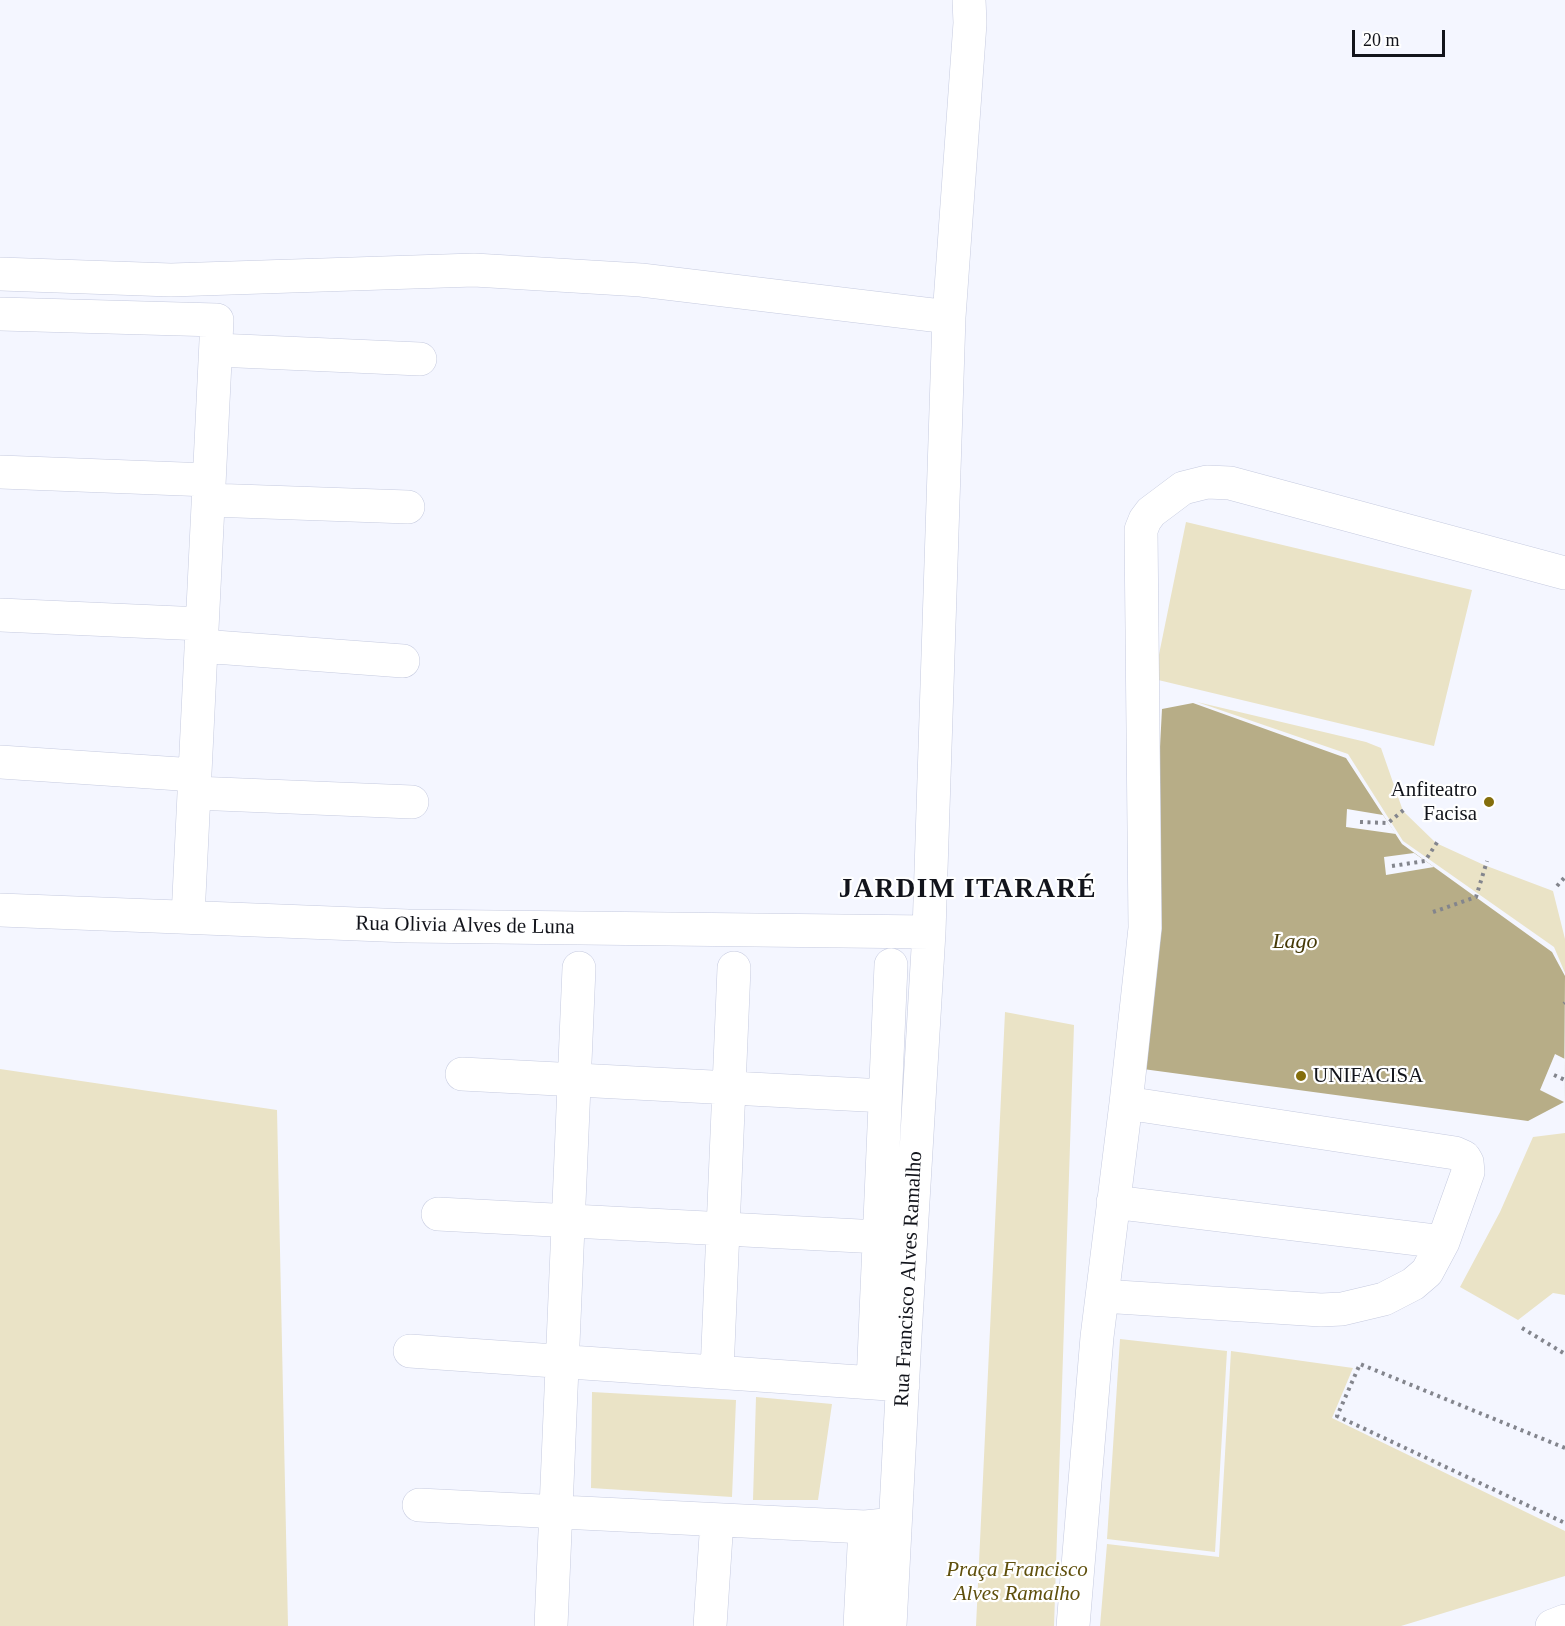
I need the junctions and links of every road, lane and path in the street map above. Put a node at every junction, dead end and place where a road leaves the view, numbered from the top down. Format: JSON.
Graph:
{"nodes":[{"id":1,"x":969,"y":0,"type":"edge"},
{"id":2,"x":0,"y":274,"type":"edge"},
{"id":3,"x":0,"y":314,"type":"edge"},
{"id":4,"x":949,"y":316,"type":"junction"},
{"id":5,"x":216,"y":350,"type":"junction"},
{"id":6,"x":420,"y":359,"type":"dead end"},
{"id":7,"x":0,"y":472,"type":"edge"},
{"id":8,"x":209,"y":490,"type":"junction"},
{"id":9,"x":408,"y":507,"type":"dead end"},
{"id":10,"x":1565,"y":573,"type":"edge"},
{"id":11,"x":0,"y":615,"type":"edge"},
{"id":12,"x":202,"y":635,"type":"junction"},
{"id":13,"x":403,"y":661,"type":"dead end"},
{"id":14,"x":0,"y":762,"type":"edge"},
{"id":15,"x":195,"y":784,"type":"junction"},
{"id":16,"x":412,"y":802,"type":"dead end"},
{"id":17,"x":1406,"y":808,"type":"dead end"},
{"id":18,"x":1360,"y":822,"type":"dead end"},
{"id":19,"x":1438,"y":841,"type":"dead end"},
{"id":20,"x":1487,"y":861,"type":"dead end"},
{"id":21,"x":1392,"y":866,"type":"dead end"},
{"id":22,"x":1565,"y":877,"type":"edge"},
{"id":23,"x":1557,"y":886,"type":"dead end"},
{"id":24,"x":0,"y":910,"type":"edge"},
{"id":25,"x":1433,"y":912,"type":"dead end"},
{"id":26,"x":188,"y":917,"type":"junction"},
{"id":27,"x":929,"y":932,"type":"junction"},
{"id":28,"x":891,"y":965,"type":"dead end"},
{"id":29,"x":579,"y":968,"type":"dead end"},
{"id":30,"x":734,"y":968,"type":"dead end"},
{"id":31,"x":462,"y":1074,"type":"dead end"},
{"id":32,"x":1554,"y":1075,"type":"dead end"},
{"id":33,"x":574,"y":1080,"type":"junction"},
{"id":34,"x":1565,"y":1080,"type":"edge"},
{"id":35,"x":729,"y":1088,"type":"junction"},
{"id":36,"x":885,"y":1096,"type":"junction"},
{"id":37,"x":1126,"y":1103,"type":"junction"},
{"id":38,"x":1113,"y":1202,"type":"junction"},
{"id":39,"x":438,"y":1214,"type":"dead end"},
{"id":40,"x":568,"y":1221,"type":"junction"},
{"id":41,"x":723,"y":1229,"type":"junction"},
{"id":42,"x":879,"y":1237,"type":"junction"},
{"id":43,"x":1443,"y":1242,"type":"junction"},
{"id":44,"x":1102,"y":1296,"type":"junction"},
{"id":45,"x":1522,"y":1328,"type":"dead end"},
{"id":46,"x":410,"y":1352,"type":"dead end"},
{"id":47,"x":1565,"y":1354,"type":"edge"},
{"id":48,"x":562,"y":1362,"type":"junction"},
{"id":49,"x":717,"y":1372,"type":"junction"},
{"id":50,"x":888,"y":1384,"type":"junction"},
{"id":51,"x":1565,"y":1448,"type":"edge"},
{"id":52,"x":420,"y":1505,"type":"dead end"},
{"id":53,"x":556,"y":1512,"type":"junction"},
{"id":54,"x":717,"y":1520,"type":"junction"},
{"id":55,"x":1565,"y":1523,"type":"edge"},
{"id":56,"x":880,"y":1526,"type":"junction"},
{"id":57,"x":1565,"y":1621,"type":"edge"},
{"id":58,"x":551,"y":1626,"type":"edge"},
{"id":59,"x":710,"y":1626,"type":"edge"},
{"id":60,"x":860,"y":1626,"type":"edge"},
{"id":61,"x":890,"y":1626,"type":"edge"},
{"id":62,"x":1073,"y":1626,"type":"edge"},
{"id":63,"x":1552,"y":1626,"type":"edge"}],
"edges":[{"from":1,"to":4,"type":"street","name":"Rua Francisco Alves Ramalho"},
{"from":2,"to":4,"type":"street"},
{"from":3,"to":5,"type":"street"},
{"from":4,"to":27,"type":"street","name":"Rua Francisco Alves Ramalho"},
{"from":5,"to":6,"type":"street"},
{"from":5,"to":8,"type":"street"},
{"from":7,"to":8,"type":"street"},
{"from":8,"to":9,"type":"street"},
{"from":8,"to":12,"type":"street"},
{"from":10,"to":37,"type":"street"},
{"from":11,"to":12,"type":"street"},
{"from":12,"to":13,"type":"street"},
{"from":12,"to":15,"type":"street"},
{"from":14,"to":15,"type":"street"},
{"from":15,"to":16,"type":"street"},
{"from":15,"to":26,"type":"street"},
{"from":17,"to":18,"type":"path"},
{"from":19,"to":21,"type":"path"},
{"from":20,"to":25,"type":"path"},
{"from":22,"to":23,"type":"path"},
{"from":24,"to":26,"type":"street","name":"Rua Olivia Alves de Luna"},
{"from":26,"to":27,"type":"street","name":"Rua Olivia Alves de Luna"},
{"from":27,"to":50,"type":"street","name":"Rua Francisco Alves Ramalho"},
{"from":28,"to":36,"type":"street"},
{"from":29,"to":33,"type":"street"},
{"from":30,"to":35,"type":"street"},
{"from":31,"to":33,"type":"street"},
{"from":32,"to":34,"type":"path"},
{"from":33,"to":35,"type":"street"},
{"from":33,"to":40,"type":"street"},
{"from":35,"to":36,"type":"street"},
{"from":35,"to":41,"type":"street"},
{"from":36,"to":42,"type":"street"},
{"from":37,"to":38,"type":"street"},
{"from":37,"to":43,"type":"street"},
{"from":38,"to":43,"type":"street"},
{"from":38,"to":44,"type":"street"},
{"from":39,"to":40,"type":"street"},
{"from":40,"to":41,"type":"street"},
{"from":40,"to":48,"type":"street"},
{"from":41,"to":42,"type":"street"},
{"from":41,"to":49,"type":"street"},
{"from":42,"to":50,"type":"street"},
{"from":43,"to":44,"type":"street"},
{"from":44,"to":62,"type":"street"},
{"from":45,"to":47,"type":"path"},
{"from":46,"to":48,"type":"street"},
{"from":48,"to":49,"type":"street"},
{"from":48,"to":53,"type":"street"},
{"from":49,"to":50,"type":"street"},
{"from":50,"to":56,"type":"street","name":"Rua Francisco Alves Ramalho"},
{"from":51,"to":55,"type":"path"},
{"from":52,"to":53,"type":"street"},
{"from":53,"to":54,"type":"street"},
{"from":53,"to":58,"type":"street"},
{"from":54,"to":56,"type":"street"},
{"from":54,"to":59,"type":"street"},
{"from":56,"to":60,"type":"street"},
{"from":56,"to":61,"type":"street","name":"Rua Francisco Alves Ramalho"},
{"from":57,"to":63,"type":"street"}]}
